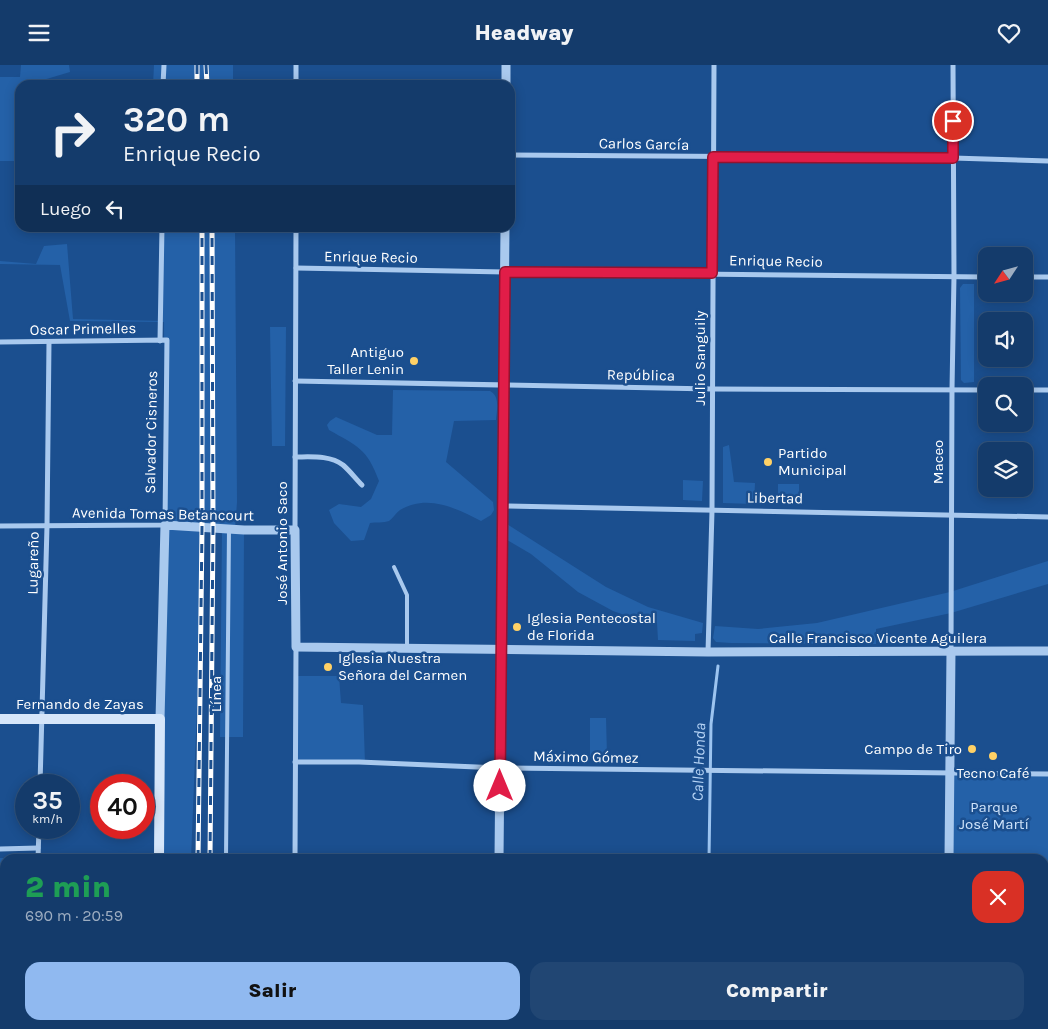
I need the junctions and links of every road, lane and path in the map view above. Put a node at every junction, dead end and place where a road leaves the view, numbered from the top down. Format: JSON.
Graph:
{"nodes":[{"id":1,"x":164,"y":65,"type":"edge"},
{"id":2,"x":296,"y":65,"type":"edge"},
{"id":3,"x":506,"y":65,"type":"edge"},
{"id":4,"x":714,"y":65,"type":"edge"},
{"id":5,"x":953,"y":65,"type":"edge"},
{"id":6,"x":164,"y":80,"type":"edge"},
{"id":7,"x":296,"y":80,"type":"edge"},
{"id":8,"x":506,"y":80,"type":"edge"},
{"id":9,"x":515,"y":155,"type":"edge"},
{"id":10,"x":713,"y":157,"type":"junction"},
{"id":11,"x":953,"y":158,"type":"junction"},
{"id":12,"x":1048,"y":161,"type":"edge"},
{"id":13,"x":162,"y":232,"type":"edge"},
{"id":14,"x":296,"y":232,"type":"edge"},
{"id":15,"x":505,"y":232,"type":"edge"},
{"id":16,"x":296,"y":268,"type":"junction"},
{"id":17,"x":505,"y":272,"type":"junction"},
{"id":18,"x":712,"y":273,"type":"junction"},
{"id":19,"x":954,"y":276,"type":"junction"},
{"id":20,"x":978,"y":277,"type":"edge"},
{"id":21,"x":1033,"y":277,"type":"edge"},
{"id":22,"x":1048,"y":277,"type":"edge"},
{"id":23,"x":49,"y":341,"type":"junction"},
{"id":24,"x":160,"y":341,"type":"junction"},
{"id":25,"x":167,"y":341,"type":"joint"},
{"id":26,"x":0,"y":342,"type":"edge"},
{"id":27,"x":296,"y":381,"type":"junction"},
{"id":28,"x":505,"y":384,"type":"junction"},
{"id":29,"x":712,"y":389,"type":"junction"},
{"id":30,"x":952,"y":389,"type":"junction"},
{"id":31,"x":978,"y":390,"type":"edge"},
{"id":32,"x":1033,"y":390,"type":"edge"},
{"id":33,"x":1048,"y":390,"type":"edge"},
{"id":34,"x":295,"y":457,"type":"junction"},
{"id":35,"x":362,"y":485,"type":"dead end"},
{"id":36,"x":502,"y":506,"type":"junction"},
{"id":37,"x":712,"y":511,"type":"junction"},
{"id":38,"x":951,"y":515,"type":"junction"},
{"id":39,"x":1048,"y":517,"type":"edge"},
{"id":40,"x":165,"y":525,"type":"junction"},
{"id":41,"x":0,"y":526,"type":"edge"},
{"id":42,"x":47,"y":526,"type":"junction"},
{"id":43,"x":230,"y":529,"type":"junction"},
{"id":44,"x":295,"y":530,"type":"junction"},
{"id":45,"x":394,"y":567,"type":"dead end"},
{"id":46,"x":296,"y":647,"type":"junction"},
{"id":47,"x":407,"y":649,"type":"junction"},
{"id":48,"x":500,"y":650,"type":"junction"},
{"id":49,"x":951,"y":651,"type":"junction"},
{"id":50,"x":1048,"y":651,"type":"edge"},
{"id":51,"x":708,"y":652,"type":"junction"},
{"id":52,"x":0,"y":719,"type":"edge"},
{"id":53,"x":160,"y":719,"type":"junction"},
{"id":54,"x":42,"y":720,"type":"junction"},
{"id":55,"x":295,"y":762,"type":"junction"},
{"id":56,"x":500,"y":768,"type":"junction"},
{"id":57,"x":950,"y":772,"type":"junction"},
{"id":58,"x":1048,"y":773,"type":"edge"},
{"id":59,"x":40,"y":774,"type":"edge"},
{"id":60,"x":38,"y":839,"type":"edge"},
{"id":61,"x":0,"y":849,"type":"edge"},
{"id":62,"x":38,"y":849,"type":"junction"},
{"id":63,"x":38,"y":854,"type":"edge"},
{"id":64,"x":159,"y":854,"type":"edge"},
{"id":65,"x":226,"y":854,"type":"edge"},
{"id":66,"x":295,"y":854,"type":"edge"},
{"id":67,"x":499,"y":854,"type":"edge"},
{"id":68,"x":949,"y":854,"type":"edge"}],
"edges":[{"from":1,"to":6,"type":"street"},
{"from":2,"to":7,"type":"street"},
{"from":3,"to":8,"type":"street"},
{"from":4,"to":10,"type":"street","name":"Julio Sanguily"},
{"from":5,"to":11,"type":"street","name":"Maceo"},
{"from":9,"to":10,"type":"street","name":"Carlos García"},
{"from":10,"to":11,"type":"street","name":"Carlos García"},
{"from":10,"to":18,"type":"street","name":"Julio Sanguily"},
{"from":11,"to":12,"type":"street","name":"Carlos García"},
{"from":11,"to":19,"type":"street","name":"Maceo"},
{"from":13,"to":24,"type":"street"},
{"from":14,"to":16,"type":"street","name":"José Antonio Saco"},
{"from":15,"to":17,"type":"street"},
{"from":16,"to":17,"type":"street","name":"Enrique Recio"},
{"from":16,"to":27,"type":"street","name":"José Antonio Saco"},
{"from":17,"to":18,"type":"street","name":"Enrique Recio"},
{"from":17,"to":28,"type":"street"},
{"from":18,"to":19,"type":"street","name":"Enrique Recio"},
{"from":18,"to":29,"type":"street","name":"Julio Sanguily"},
{"from":19,"to":20,"type":"street","name":"Enrique Recio"},
{"from":19,"to":30,"type":"street","name":"Maceo"},
{"from":21,"to":22,"type":"street"},
{"from":23,"to":24,"type":"street","name":"Oscar Primelles"},
{"from":23,"to":26,"type":"street","name":"Oscar Primelles"},
{"from":23,"to":42,"type":"street","name":"Lugareño"},
{"from":24,"to":25,"type":"street","name":"Oscar Primelles"},
{"from":25,"to":40,"type":"street","name":"Salvador Cisneros"},
{"from":27,"to":28,"type":"street","name":"República"},
{"from":27,"to":34,"type":"street","name":"José Antonio Saco"},
{"from":28,"to":29,"type":"street","name":"República"},
{"from":28,"to":36,"type":"street"},
{"from":29,"to":30,"type":"street","name":"República"},
{"from":29,"to":37,"type":"street","name":"Julio Sanguily"},
{"from":30,"to":31,"type":"street","name":"República"},
{"from":30,"to":38,"type":"street","name":"Maceo"},
{"from":32,"to":33,"type":"street"},
{"from":34,"to":35,"type":"street"},
{"from":34,"to":44,"type":"street","name":"José Antonio Saco"},
{"from":36,"to":37,"type":"street","name":"Libertad"},
{"from":36,"to":48,"type":"street"},
{"from":37,"to":38,"type":"street","name":"Libertad"},
{"from":37,"to":51,"type":"street","name":"Julio Sanguily"},
{"from":38,"to":39,"type":"street","name":"Libertad"},
{"from":38,"to":49,"type":"street","name":"Maceo"},
{"from":40,"to":42,"type":"street","name":"Avenida Tomas Betancourt"},
{"from":40,"to":43,"type":"street","name":"Avenida Tomas Betancourt"},
{"from":40,"to":53,"type":"street"},
{"from":41,"to":42,"type":"street","name":"Avenida Tomas Betancourt"},
{"from":42,"to":54,"type":"street","name":"Lugareño"},
{"from":43,"to":44,"type":"street","name":"Avenida Tomas Betancourt"},
{"from":43,"to":65,"type":"lane","name":"Línea"},
{"from":44,"to":46,"type":"street","name":"José Antonio Saco"},
{"from":45,"to":47,"type":"lane"},
{"from":46,"to":47,"type":"street","name":"Calle Francisco Vicente Aguilera"},
{"from":46,"to":55,"type":"street","name":"José Antonio Saco"},
{"from":47,"to":48,"type":"street","name":"Calle Francisco Vicente Aguilera"},
{"from":48,"to":51,"type":"street","name":"Calle Francisco Vicente Aguilera"},
{"from":48,"to":56,"type":"street"},
{"from":49,"to":50,"type":"street","name":"Calle Francisco Vicente Aguilera"},
{"from":49,"to":51,"type":"street","name":"Calle Francisco Vicente Aguilera"},
{"from":49,"to":57,"type":"street","name":"Maceo"},
{"from":52,"to":54,"type":"main road","name":"Fernando de Zayas"},
{"from":53,"to":54,"type":"main road","name":"Fernando de Zayas"},
{"from":53,"to":64,"type":"main road"},
{"from":54,"to":59,"type":"street","name":"Lugareño"},
{"from":55,"to":56,"type":"street","name":"Máximo Gómez"},
{"from":55,"to":66,"type":"street","name":"José Antonio Saco"},
{"from":56,"to":57,"type":"street","name":"Máximo Gómez"},
{"from":56,"to":67,"type":"street"},
{"from":57,"to":58,"type":"street"},
{"from":57,"to":68,"type":"street","name":"Maceo"},
{"from":60,"to":62,"type":"street"},
{"from":61,"to":62,"type":"street"},
{"from":62,"to":63,"type":"street"}]}
